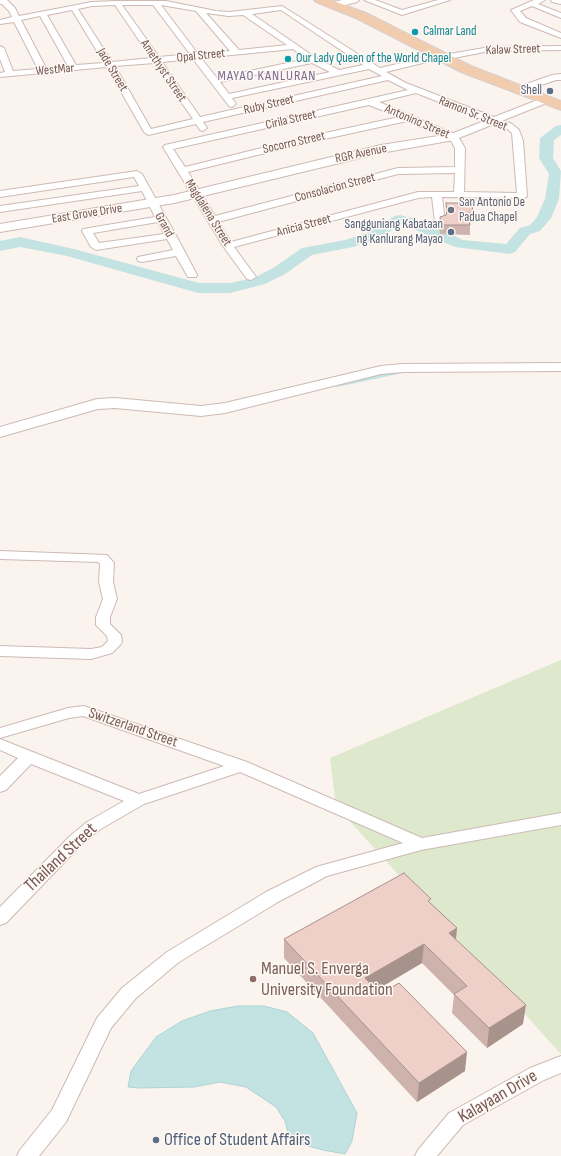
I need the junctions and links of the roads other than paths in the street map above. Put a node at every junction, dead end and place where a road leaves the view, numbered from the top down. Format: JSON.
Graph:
{"nodes":[{"id":1,"x":320,"y":0,"type":"edge"},
{"id":2,"x":354,"y":0,"type":"edge"},
{"id":3,"x":368,"y":0,"type":"edge"},
{"id":4,"x":446,"y":0,"type":"edge"},
{"id":5,"x":541,"y":0,"type":"edge"},
{"id":6,"x":555,"y":0,"type":"edge"},
{"id":7,"x":2,"y":2,"type":"edge"},
{"id":8,"x":396,"y":2,"type":"dead end"},
{"id":9,"x":561,"y":2,"type":"edge"},
{"id":10,"x":117,"y":3,"type":"junction"},
{"id":11,"x":155,"y":3,"type":"junction"},
{"id":12,"x":533,"y":4,"type":"junction"},
{"id":13,"x":334,"y":5,"type":"junction"},
{"id":14,"x":384,"y":5,"type":"junction"},
{"id":15,"x":74,"y":8,"type":"junction"},
{"id":16,"x":198,"y":9,"type":"junction"},
{"id":17,"x":12,"y":10,"type":"junction"},
{"id":18,"x":0,"y":12,"type":"edge"},
{"id":19,"x":244,"y":12,"type":"junction"},
{"id":20,"x":42,"y":13,"type":"junction"},
{"id":21,"x":561,"y":16,"type":"edge"},
{"id":22,"x":15,"y":18,"type":"junction"},
{"id":23,"x":0,"y":22,"type":"edge"},
{"id":24,"x":561,"y":36,"type":"edge"},
{"id":25,"x":293,"y":47,"type":"junction"},
{"id":26,"x":0,"y":48,"type":"edge"},
{"id":27,"x":561,"y":48,"type":"edge"},
{"id":28,"x":236,"y":53,"type":"junction"},
{"id":29,"x":196,"y":57,"type":"junction"},
{"id":30,"x":441,"y":57,"type":"junction"},
{"id":31,"x":314,"y":60,"type":"junction"},
{"id":32,"x":157,"y":61,"type":"junction"},
{"id":33,"x":110,"y":65,"type":"junction"},
{"id":34,"x":370,"y":66,"type":"junction"},
{"id":35,"x":74,"y":68,"type":"junction"},
{"id":36,"x":43,"y":71,"type":"junction"},
{"id":37,"x":378,"y":71,"type":"junction"},
{"id":38,"x":336,"y":72,"type":"junction"},
{"id":39,"x":10,"y":74,"type":"junction"},
{"id":40,"x":0,"y":75,"type":"edge"},
{"id":41,"x":389,"y":77,"type":"junction"},
{"id":42,"x":561,"y":77,"type":"edge"},
{"id":43,"x":216,"y":81,"type":"junction"},
{"id":44,"x":518,"y":90,"type":"junction"},
{"id":45,"x":414,"y":91,"type":"junction"},
{"id":46,"x":226,"y":97,"type":"junction"},
{"id":47,"x":545,"y":100,"type":"junction"},
{"id":48,"x":370,"y":102,"type":"junction"},
{"id":49,"x":561,"y":106,"type":"edge"},
{"id":50,"x":238,"y":112,"type":"junction"},
{"id":51,"x":407,"y":118,"type":"junction"},
{"id":52,"x":198,"y":121,"type":"junction"},
{"id":53,"x":495,"y":121,"type":"junction"},
{"id":54,"x":148,"y":132,"type":"joint"},
{"id":55,"x":454,"y":137,"type":"junction"},
{"id":56,"x":210,"y":138,"type":"junction"},
{"id":57,"x":168,"y":147,"type":"joint"},
{"id":58,"x":459,"y":170,"type":"junction"},
{"id":59,"x":182,"y":171,"type":"junction"},
{"id":60,"x":144,"y":188,"type":"junction"},
{"id":61,"x":0,"y":194,"type":"edge"},
{"id":62,"x":197,"y":194,"type":"junction"},
{"id":63,"x":437,"y":194,"type":"junction"},
{"id":64,"x":459,"y":194,"type":"junction"},
{"id":65,"x":522,"y":196,"type":"joint"},
{"id":66,"x":174,"y":199,"type":"joint"},
{"id":67,"x":152,"y":204,"type":"junction"},
{"id":68,"x":0,"y":209,"type":"edge"},
{"id":69,"x":161,"y":220,"type":"junction"},
{"id":70,"x":213,"y":220,"type":"junction"},
{"id":71,"x":440,"y":222,"type":"edge"},
{"id":72,"x":0,"y":228,"type":"edge"},
{"id":73,"x":169,"y":236,"type":"junction"},
{"id":74,"x":228,"y":246,"type":"junction"},
{"id":75,"x":180,"y":252,"type":"junction"},
{"id":76,"x":142,"y":259,"type":"dead end"},
{"id":77,"x":192,"y":276,"type":"dead end"},
{"id":78,"x":251,"y":278,"type":"dead end"},
{"id":79,"x":561,"y":367,"type":"edge"},
{"id":80,"x":0,"y":432,"type":"edge"},
{"id":81,"x":0,"y":555,"type":"edge"},
{"id":82,"x":0,"y":651,"type":"edge"},
{"id":83,"x":0,"y":733,"type":"edge"},
{"id":84,"x":0,"y":744,"type":"edge"},
{"id":85,"x":29,"y":757,"type":"junction"},
{"id":86,"x":241,"y":766,"type":"junction"},
{"id":87,"x":0,"y":786,"type":"edge"},
{"id":88,"x":138,"y":800,"type":"junction"},
{"id":89,"x":561,"y":820,"type":"edge"},
{"id":90,"x":421,"y":844,"type":"junction"},
{"id":91,"x":0,"y":918,"type":"edge"},
{"id":92,"x":561,"y":1064,"type":"edge"},
{"id":93,"x":27,"y":1156,"type":"edge"},
{"id":94,"x":425,"y":1156,"type":"edge"}],
"edges":[{"from":1,"to":13,"type":"main road"},
{"from":2,"to":13,"type":"street"},
{"from":3,"to":14,"type":"street"},
{"from":4,"to":14,"type":"street"},
{"from":5,"to":12,"type":"street"},
{"from":6,"to":9,"type":"street"},
{"from":7,"to":17,"type":"street"},
{"from":8,"to":14,"type":"street"},
{"from":10,"to":11,"type":"street"},
{"from":10,"to":15,"type":"street"},
{"from":10,"to":32,"type":"street","name":"Amethyst Street"},
{"from":11,"to":16,"type":"street"},
{"from":11,"to":29,"type":"street"},
{"from":12,"to":21,"type":"street"},
{"from":12,"to":24,"type":"street"},
{"from":13,"to":30,"type":"main road"},
{"from":15,"to":20,"type":"street"},
{"from":15,"to":33,"type":"street","name":"Jade Street"},
{"from":16,"to":19,"type":"street"},
{"from":16,"to":28,"type":"street"},
{"from":17,"to":18,"type":"street"},
{"from":17,"to":22,"type":"street"},
{"from":19,"to":25,"type":"street"},
{"from":19,"to":34,"type":"street","name":"Ramon Sr. Street"},
{"from":20,"to":22,"type":"street"},
{"from":20,"to":35,"type":"street"},
{"from":22,"to":23,"type":"street"},
{"from":22,"to":36,"type":"street"},
{"from":25,"to":28,"type":"street","name":"Opal Street"},
{"from":25,"to":31,"type":"street"},
{"from":26,"to":39,"type":"street"},
{"from":27,"to":30,"type":"street","name":"Kalaw Street"},
{"from":28,"to":29,"type":"street","name":"Opal Street"},
{"from":29,"to":32,"type":"street","name":"Opal Street"},
{"from":29,"to":43,"type":"street"},
{"from":30,"to":37,"type":"street","name":"Kalaw Street"},
{"from":30,"to":44,"type":"main road"},
{"from":31,"to":38,"type":"street"},
{"from":31,"to":43,"type":"street"},
{"from":32,"to":33,"type":"street","name":"Opal Street"},
{"from":32,"to":52,"type":"street","name":"Amethyst Street"},
{"from":33,"to":35,"type":"street","name":"WestMar"},
{"from":33,"to":54,"type":"street","name":"Jade Street"},
{"from":34,"to":37,"type":"street","name":"Ramon Sr. Street"},
{"from":34,"to":38,"type":"street"},
{"from":35,"to":36,"type":"street","name":"WestMar"},
{"from":36,"to":39,"type":"street","name":"WestMar"},
{"from":37,"to":41,"type":"street","name":"Ramon Sr. Street"},
{"from":38,"to":46,"type":"street"},
{"from":39,"to":40,"type":"street","name":"WestMar"},
{"from":41,"to":45,"type":"street","name":"Ramon Sr. Street"},
{"from":41,"to":50,"type":"street","name":"Ruby Street"},
{"from":42,"to":44,"type":"street"},
{"from":43,"to":46,"type":"street"},
{"from":44,"to":47,"type":"main road"},
{"from":45,"to":48,"type":"street","name":"Cirila Street"},
{"from":45,"to":53,"type":"street","name":"Ramon Sr. Street"},
{"from":46,"to":50,"type":"street"},
{"from":47,"to":49,"type":"main road"},
{"from":47,"to":53,"type":"street","name":"RGR Avenue"},
{"from":48,"to":51,"type":"street","name":"Antonino Street"},
{"from":48,"to":56,"type":"street","name":"Cirila Street"},
{"from":50,"to":52,"type":"street","name":"Ruby Street"},
{"from":51,"to":55,"type":"street","name":"Antonino Street"},
{"from":51,"to":59,"type":"street","name":"Socorro Street"},
{"from":52,"to":54,"type":"street","name":"Ruby Street"},
{"from":52,"to":56,"type":"street","name":"Amethyst Street"},
{"from":53,"to":55,"type":"street","name":"RGR Avenue"},
{"from":53,"to":65,"type":"street","name":"Ramon Sr. Street"},
{"from":55,"to":58,"type":"street","name":"Antonino Street"},
{"from":55,"to":62,"type":"street","name":"RGR Avenue"},
{"from":56,"to":57,"type":"street","name":"Cirila Street"},
{"from":57,"to":59,"type":"street","name":"Magdalena Street"},
{"from":58,"to":64,"type":"street","name":"Antonino Street"},
{"from":58,"to":70,"type":"street","name":"Consolacion Street"},
{"from":59,"to":62,"type":"street","name":"Magdalena Street"},
{"from":60,"to":61,"type":"street","name":"Grand"},
{"from":60,"to":67,"type":"street","name":"Grand"},
{"from":60,"to":68,"type":"street"},
{"from":62,"to":66,"type":"street","name":"RGR Avenue"},
{"from":62,"to":70,"type":"street","name":"Magdalena Street"},
{"from":63,"to":64,"type":"street","name":"Anicia Street"},
{"from":63,"to":71,"type":"street"},
{"from":63,"to":74,"type":"street","name":"Anicia Street"},
{"from":64,"to":65,"type":"street","name":"Anicia Street"},
{"from":66,"to":67,"type":"street","name":"East Grove Drive"},
{"from":67,"to":69,"type":"street","name":"Grand"},
{"from":67,"to":72,"type":"street","name":"East Grove Drive"},
{"from":69,"to":73,"type":"street","name":"Grand"},
{"from":69,"to":73,"type":"street"},
{"from":70,"to":74,"type":"street","name":"Magdalena Street"},
{"from":73,"to":75,"type":"street","name":"Grand"},
{"from":74,"to":78,"type":"street","name":"Magdalena Street"},
{"from":75,"to":76,"type":"street"},
{"from":75,"to":77,"type":"street","name":"Grand"},
{"from":79,"to":80,"type":"street"},
{"from":81,"to":82,"type":"street"},
{"from":83,"to":86,"type":"street","name":"Switzerland Street"},
{"from":84,"to":85,"type":"street"},
{"from":85,"to":87,"type":"street"},
{"from":85,"to":88,"type":"street"},
{"from":86,"to":88,"type":"street","name":"Thailand Street"},
{"from":86,"to":90,"type":"street","name":"Switzerland Street"},
{"from":88,"to":91,"type":"street","name":"Thailand Street"},
{"from":89,"to":90,"type":"street"},
{"from":90,"to":93,"type":"street"},
{"from":92,"to":94,"type":"street","name":"Kalayaan Drive"}]}
